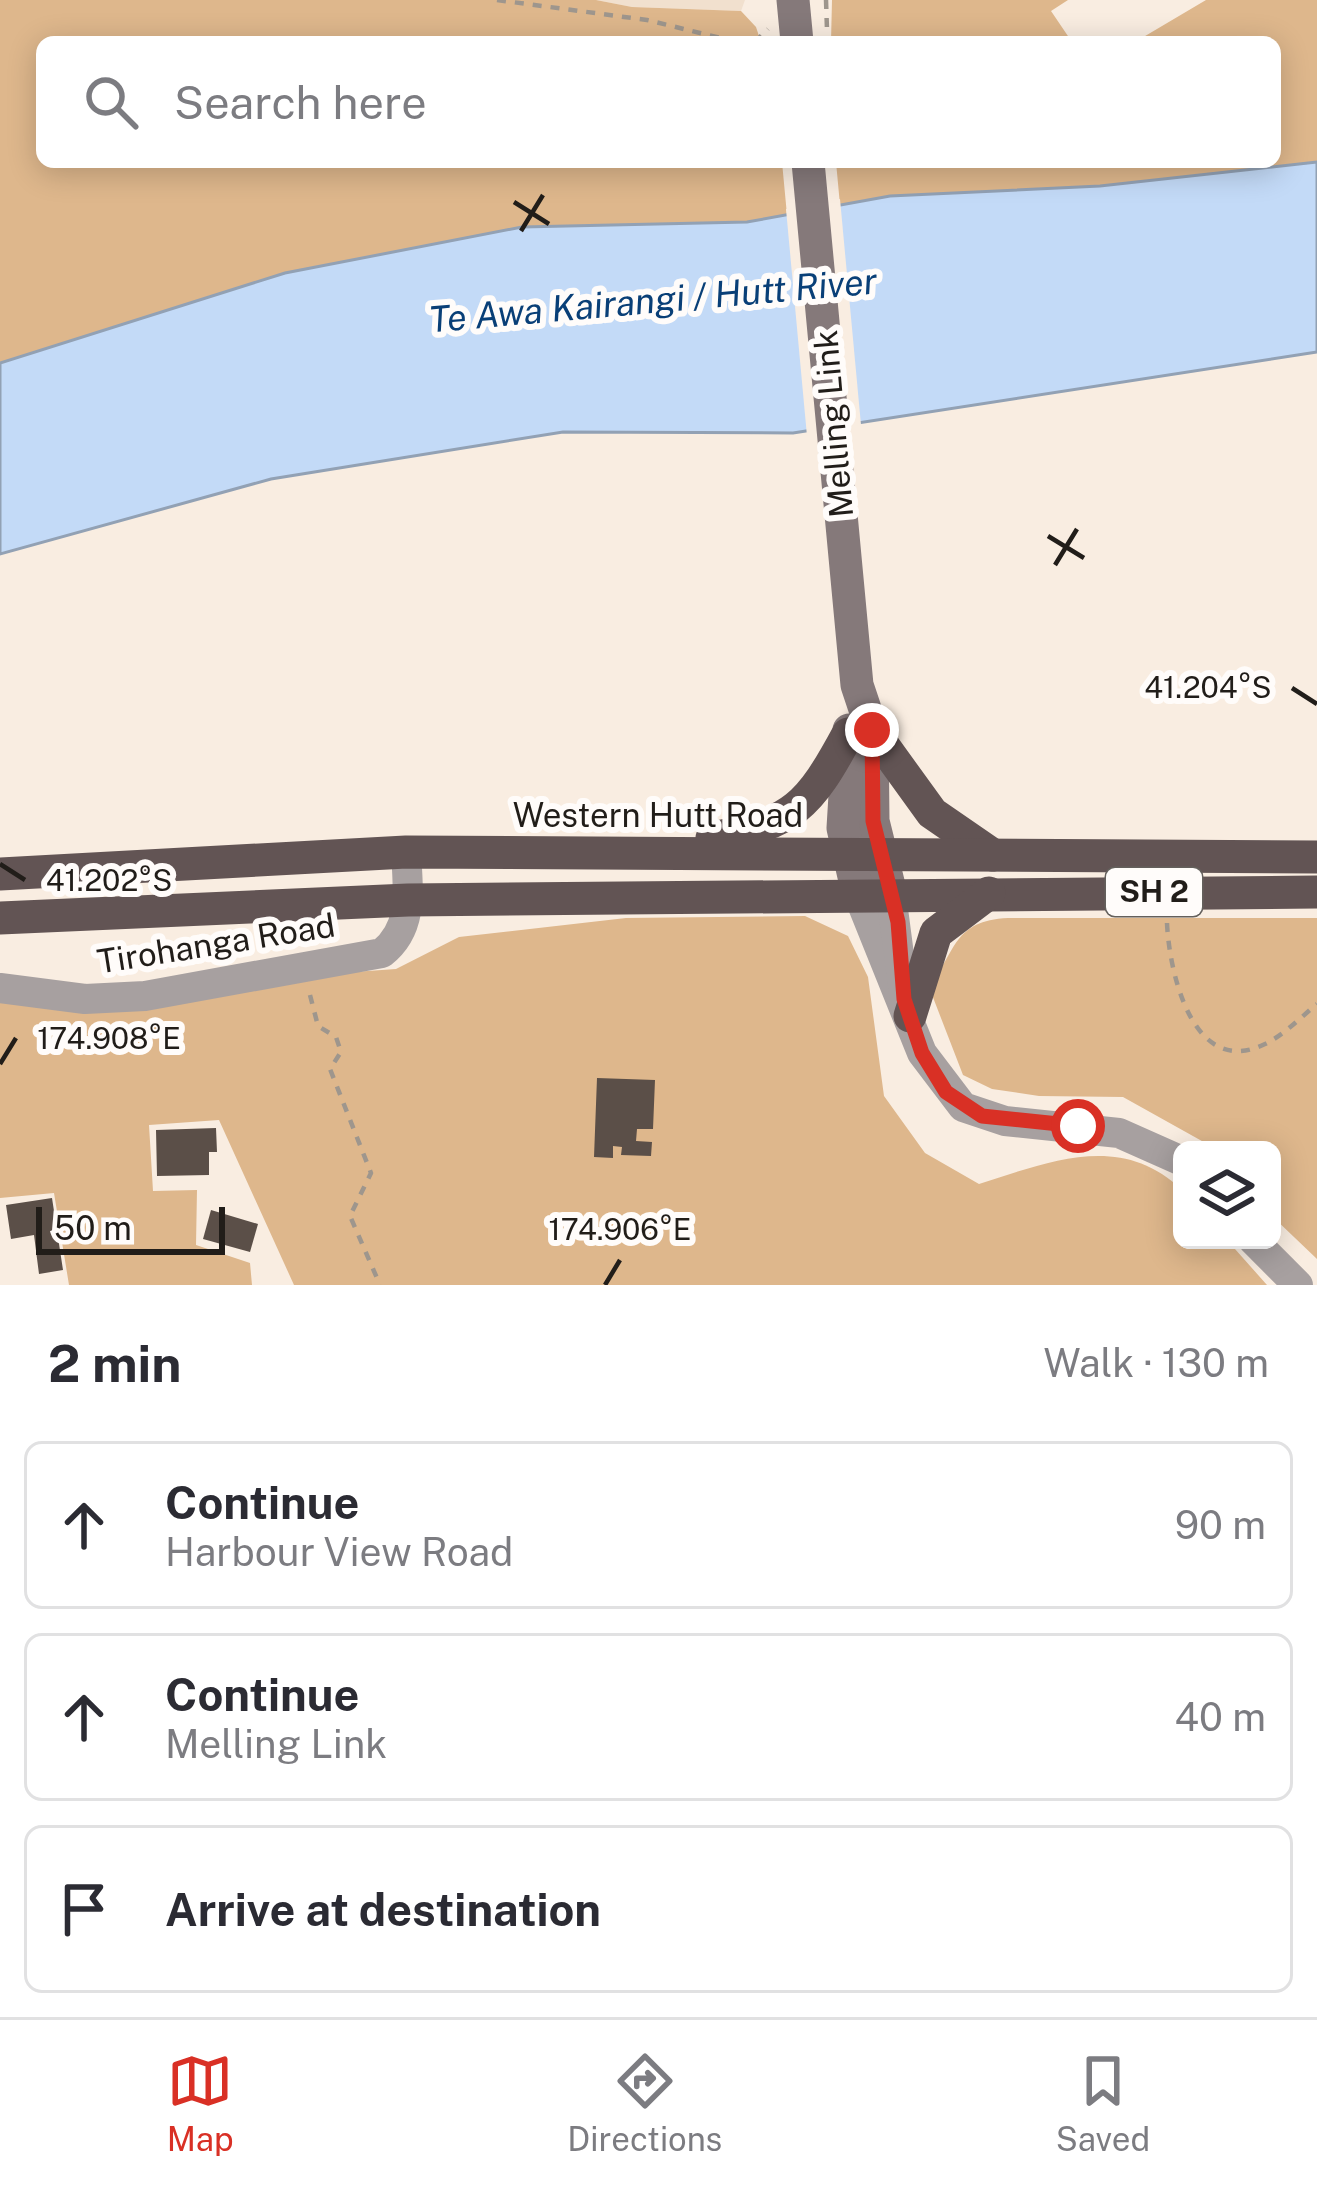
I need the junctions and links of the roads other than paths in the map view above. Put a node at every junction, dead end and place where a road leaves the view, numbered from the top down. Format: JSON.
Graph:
{"nodes":[{"id":1,"x":793,"y":0,"type":"edge"},
{"id":2,"x":798,"y":36,"type":"edge"},
{"id":3,"x":809,"y":168,"type":"edge"},
{"id":4,"x":860,"y":732,"type":"junction"},
{"id":5,"x":639,"y":851,"type":"junction"},
{"id":6,"x":406,"y":852,"type":"junction"},
{"id":7,"x":864,"y":855,"type":"junction"},
{"id":8,"x":995,"y":856,"type":"junction"},
{"id":9,"x":1317,"y":856,"type":"edge"},
{"id":10,"x":0,"y":874,"type":"edge"},
{"id":11,"x":990,"y":892,"type":"junction"},
{"id":12,"x":1317,"y":892,"type":"edge"},
{"id":13,"x":874,"y":894,"type":"junction"},
{"id":14,"x":408,"y":900,"type":"junction"},
{"id":15,"x":0,"y":918,"type":"edge"},
{"id":16,"x":0,"y":988,"type":"edge"},
{"id":17,"x":907,"y":1007,"type":"junction"},
{"id":18,"x":1173,"y":1157,"type":"edge"},
{"id":19,"x":1262,"y":1249,"type":"edge"},
{"id":20,"x":1298,"y":1285,"type":"edge"}],
"edges":[{"from":1,"to":2,"type":"main road"},
{"from":3,"to":4,"type":"main road","name":"Melling Link"},
{"from":4,"to":5,"type":"highway"},
{"from":4,"to":7,"type":"main road","name":"Melling Link"},
{"from":4,"to":8,"type":"highway"},
{"from":5,"to":6,"type":"highway","name":"Western Hutt Road","number":"SH 2"},
{"from":5,"to":7,"type":"highway","name":"Western Hutt Road","number":"SH 2"},
{"from":6,"to":10,"type":"highway","name":"Western Hutt Road","number":"SH 2"},
{"from":6,"to":14,"type":"street"},
{"from":7,"to":8,"type":"highway","name":"Western Hutt Road","number":"SH 2"},
{"from":7,"to":13,"type":"main road","name":"Melling Link"},
{"from":8,"to":9,"type":"highway","name":"Western Hutt Road","number":"SH 2"},
{"from":11,"to":12,"type":"highway","number":"SH 2"},
{"from":11,"to":13,"type":"highway","number":"SH 2"},
{"from":11,"to":17,"type":"highway"},
{"from":13,"to":14,"type":"highway","number":"SH 2"},
{"from":13,"to":17,"type":"street"},
{"from":14,"to":15,"type":"highway","number":"SH 2"},
{"from":14,"to":16,"type":"street","name":"Tirohanga Road"},
{"from":17,"to":18,"type":"street"},
{"from":19,"to":20,"type":"street"}]}
